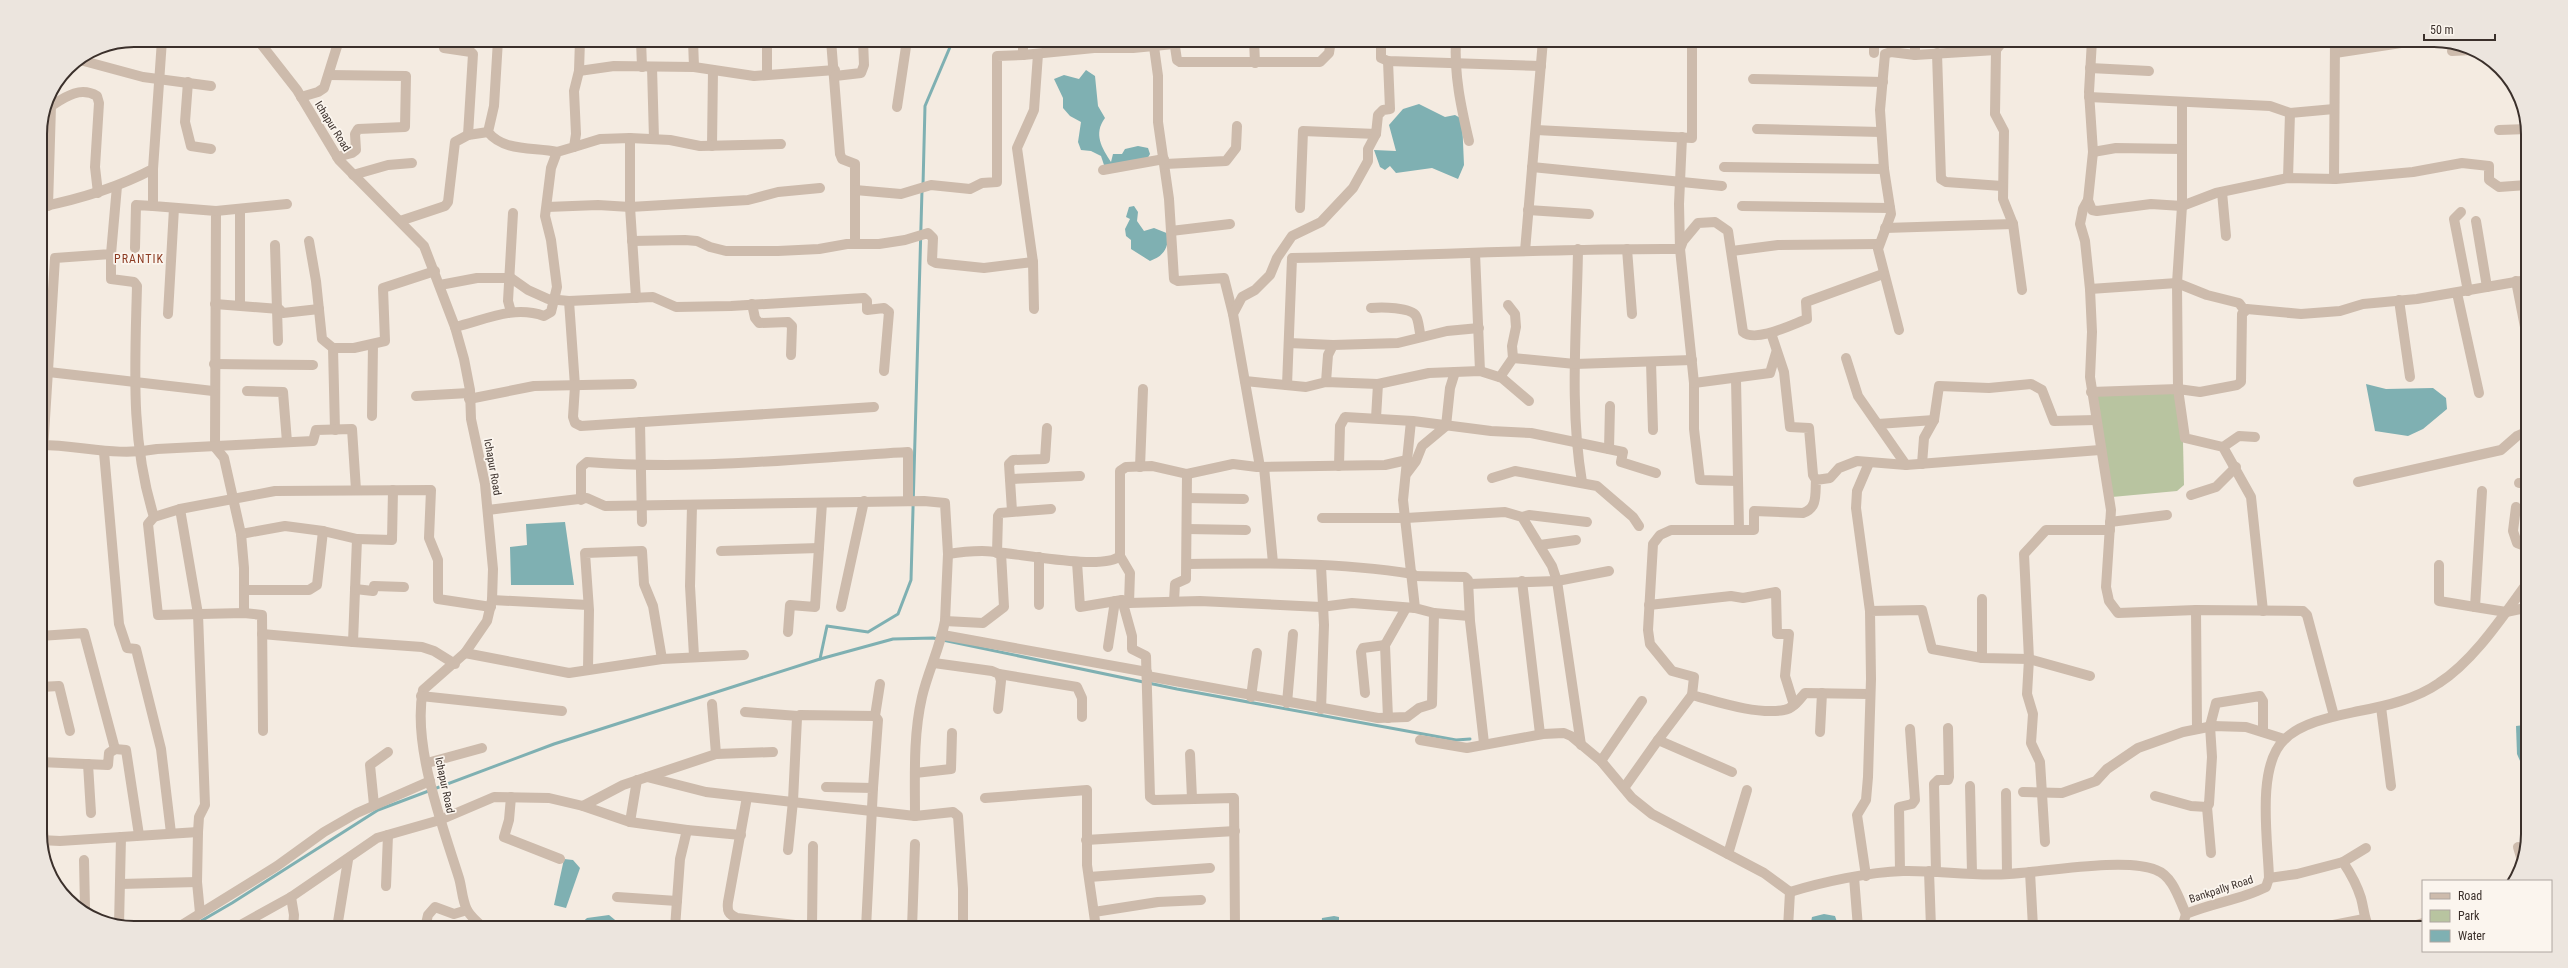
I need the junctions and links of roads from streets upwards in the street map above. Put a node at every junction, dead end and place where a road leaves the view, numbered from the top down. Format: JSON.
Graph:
{"nodes":[{"id":1,"x":161,"y":47,"type":"edge"},
{"id":2,"x":263,"y":47,"type":"edge"},
{"id":3,"x":337,"y":47,"type":"edge"},
{"id":4,"x":444,"y":47,"type":"edge"},
{"id":5,"x":498,"y":47,"type":"edge"},
{"id":6,"x":580,"y":47,"type":"edge"},
{"id":7,"x":643,"y":47,"type":"edge"},
{"id":8,"x":693,"y":47,"type":"edge"},
{"id":9,"x":767,"y":47,"type":"edge"},
{"id":10,"x":832,"y":47,"type":"edge"},
{"id":11,"x":863,"y":47,"type":"edge"},
{"id":12,"x":906,"y":47,"type":"edge"},
{"id":13,"x":1023,"y":47,"type":"edge"},
{"id":14,"x":1066,"y":47,"type":"edge"},
{"id":15,"x":1154,"y":47,"type":"edge"},
{"id":16,"x":1175,"y":47,"type":"edge"},
{"id":17,"x":1254,"y":47,"type":"edge"},
{"id":18,"x":1329,"y":47,"type":"edge"},
{"id":19,"x":1381,"y":47,"type":"edge"},
{"id":20,"x":1456,"y":47,"type":"edge"},
{"id":21,"x":1542,"y":47,"type":"edge"},
{"id":22,"x":1692,"y":47,"type":"edge"},
{"id":23,"x":1874,"y":47,"type":"edge"},
{"id":24,"x":1915,"y":47,"type":"edge"},
{"id":25,"x":1998,"y":47,"type":"edge"},
{"id":26,"x":2092,"y":47,"type":"edge"},
{"id":27,"x":2335,"y":47,"type":"edge"},
{"id":28,"x":2375,"y":47,"type":"edge"},
{"id":29,"x":1996,"y":50,"type":"junction"},
{"id":30,"x":2452,"y":51,"type":"dead end"},
{"id":31,"x":2458,"y":51,"type":"edge"},
{"id":32,"x":1874,"y":53,"type":"dead end"},
{"id":33,"x":1937,"y":53,"type":"junction"},
{"id":34,"x":2335,"y":53,"type":"junction"},
{"id":35,"x":1038,"y":54,"type":"junction"},
{"id":36,"x":1023,"y":55,"type":"junction"},
{"id":37,"x":1915,"y":55,"type":"junction"},
{"id":38,"x":1388,"y":61,"type":"junction"},
{"id":39,"x":86,"y":62,"type":"edge"},
{"id":40,"x":1455,"y":62,"type":"junction"},
{"id":41,"x":1255,"y":63,"type":"junction"},
{"id":42,"x":1541,"y":66,"type":"junction"},
{"id":43,"x":647,"y":67,"type":"junction"},
{"id":44,"x":694,"y":67,"type":"junction"},
{"id":45,"x":2090,"y":68,"type":"junction"},
{"id":46,"x":713,"y":70,"type":"junction"},
{"id":47,"x":579,"y":71,"type":"junction"},
{"id":48,"x":2149,"y":71,"type":"dead end"},
{"id":49,"x":835,"y":73,"type":"junction"},
{"id":50,"x":329,"y":75,"type":"junction"},
{"id":51,"x":767,"y":75,"type":"junction"},
{"id":52,"x":159,"y":78,"type":"junction"},
{"id":53,"x":1753,"y":79,"type":"dead end"},
{"id":54,"x":188,"y":82,"type":"junction"},
{"id":55,"x":1883,"y":82,"type":"junction"},
{"id":56,"x":211,"y":86,"type":"dead end"},
{"id":57,"x":301,"y":97,"type":"junction"},
{"id":58,"x":2089,"y":97,"type":"junction"},
{"id":59,"x":2182,"y":102,"type":"junction"},
{"id":60,"x":53,"y":104,"type":"edge"},
{"id":61,"x":897,"y":107,"type":"dead end"},
{"id":62,"x":2334,"y":109,"type":"junction"},
{"id":63,"x":2290,"y":113,"type":"junction"},
{"id":64,"x":49,"y":115,"type":"edge"},
{"id":65,"x":1237,"y":126,"type":"dead end"},
{"id":66,"x":1756,"y":129,"type":"dead end"},
{"id":67,"x":2521,"y":129,"type":"edge"},
{"id":68,"x":1536,"y":130,"type":"junction"},
{"id":69,"x":2499,"y":130,"type":"dead end"},
{"id":70,"x":488,"y":132,"type":"junction"},
{"id":71,"x":1881,"y":132,"type":"junction"},
{"id":72,"x":1376,"y":134,"type":"junction"},
{"id":73,"x":468,"y":135,"type":"junction"},
{"id":74,"x":1682,"y":137,"type":"junction"},
{"id":75,"x":630,"y":138,"type":"junction"},
{"id":76,"x":654,"y":139,"type":"junction"},
{"id":77,"x":1469,"y":141,"type":"dead end"},
{"id":78,"x":781,"y":144,"type":"dead end"},
{"id":79,"x":712,"y":146,"type":"junction"},
{"id":80,"x":574,"y":147,"type":"junction"},
{"id":81,"x":2182,"y":148,"type":"junction"},
{"id":82,"x":211,"y":149,"type":"dead end"},
{"id":83,"x":557,"y":152,"type":"junction"},
{"id":84,"x":2093,"y":152,"type":"junction"},
{"id":85,"x":47,"y":156,"type":"edge"},
{"id":86,"x":337,"y":157,"type":"junction"},
{"id":87,"x":1164,"y":162,"type":"junction"},
{"id":88,"x":412,"y":163,"type":"dead end"},
{"id":89,"x":1532,"y":167,"type":"junction"},
{"id":90,"x":1724,"y":167,"type":"dead end"},
{"id":91,"x":153,"y":169,"type":"junction"},
{"id":92,"x":1103,"y":170,"type":"dead end"},
{"id":93,"x":1884,"y":170,"type":"junction"},
{"id":94,"x":353,"y":175,"type":"junction"},
{"id":95,"x":2288,"y":178,"type":"junction"},
{"id":96,"x":2334,"y":179,"type":"junction"},
{"id":97,"x":1680,"y":182,"type":"junction"},
{"id":98,"x":2521,"y":185,"type":"edge"},
{"id":99,"x":118,"y":186,"type":"junction"},
{"id":100,"x":1722,"y":186,"type":"dead end"},
{"id":101,"x":2002,"y":186,"type":"junction"},
{"id":102,"x":820,"y":188,"type":"dead end"},
{"id":103,"x":856,"y":190,"type":"junction"},
{"id":104,"x":2222,"y":192,"type":"junction"},
{"id":105,"x":98,"y":193,"type":"junction"},
{"id":106,"x":2088,"y":200,"type":"junction"},
{"id":107,"x":287,"y":204,"type":"dead end"},
{"id":108,"x":47,"y":205,"type":"edge"},
{"id":109,"x":153,"y":206,"type":"junction"},
{"id":110,"x":1742,"y":206,"type":"dead end"},
{"id":111,"x":2182,"y":206,"type":"junction"},
{"id":112,"x":547,"y":207,"type":"junction"},
{"id":113,"x":630,"y":207,"type":"junction"},
{"id":114,"x":174,"y":208,"type":"junction"},
{"id":115,"x":1300,"y":208,"type":"dead end"},
{"id":116,"x":1890,"y":208,"type":"junction"},
{"id":117,"x":240,"y":210,"type":"junction"},
{"id":118,"x":1528,"y":210,"type":"junction"},
{"id":119,"x":216,"y":211,"type":"junction"},
{"id":120,"x":2461,"y":212,"type":"dead end"},
{"id":121,"x":513,"y":213,"type":"dead end"},
{"id":122,"x":1589,"y":214,"type":"dead end"},
{"id":123,"x":400,"y":221,"type":"junction"},
{"id":124,"x":2476,"y":221,"type":"dead end"},
{"id":125,"x":1230,"y":224,"type":"dead end"},
{"id":126,"x":2013,"y":224,"type":"junction"},
{"id":127,"x":1885,"y":228,"type":"junction"},
{"id":128,"x":1171,"y":231,"type":"junction"},
{"id":129,"x":2226,"y":236,"type":"dead end"},
{"id":130,"x":309,"y":240,"type":"dead end"},
{"id":131,"x":632,"y":241,"type":"junction"},
{"id":132,"x":855,"y":244,"type":"junction"},
{"id":133,"x":1880,"y":244,"type":"junction"},
{"id":134,"x":276,"y":246,"type":"dead end"},
{"id":135,"x":135,"y":248,"type":"dead end"},
{"id":136,"x":1627,"y":248,"type":"junction"},
{"id":137,"x":1578,"y":249,"type":"junction"},
{"id":138,"x":1680,"y":249,"type":"junction"},
{"id":139,"x":1525,"y":251,"type":"junction"},
{"id":140,"x":1732,"y":251,"type":"junction"},
{"id":141,"x":1475,"y":253,"type":"junction"},
{"id":142,"x":111,"y":254,"type":"junction"},
{"id":143,"x":1033,"y":262,"type":"junction"},
{"id":144,"x":435,"y":271,"type":"junction"},
{"id":145,"x":1883,"y":274,"type":"junction"},
{"id":146,"x":511,"y":278,"type":"junction"},
{"id":147,"x":2516,"y":281,"type":"junction"},
{"id":148,"x":2521,"y":281,"type":"edge"},
{"id":149,"x":2177,"y":283,"type":"junction"},
{"id":150,"x":440,"y":285,"type":"junction"},
{"id":151,"x":2487,"y":287,"type":"junction"},
{"id":152,"x":2090,"y":289,"type":"junction"},
{"id":153,"x":2022,"y":290,"type":"dead end"},
{"id":154,"x":2468,"y":291,"type":"junction"},
{"id":155,"x":2457,"y":292,"type":"junction"},
{"id":156,"x":636,"y":298,"type":"junction"},
{"id":157,"x":554,"y":300,"type":"junction"},
{"id":158,"x":2399,"y":300,"type":"junction"},
{"id":159,"x":569,"y":301,"type":"junction"},
{"id":160,"x":215,"y":304,"type":"junction"},
{"id":161,"x":240,"y":304,"type":"junction"},
{"id":162,"x":752,"y":304,"type":"junction"},
{"id":163,"x":1508,"y":305,"type":"dead end"},
{"id":164,"x":2521,"y":306,"type":"edge"},
{"id":165,"x":1371,"y":308,"type":"dead end"},
{"id":166,"x":279,"y":309,"type":"junction"},
{"id":167,"x":319,"y":309,"type":"junction"},
{"id":168,"x":1034,"y":309,"type":"dead end"},
{"id":169,"x":2245,"y":311,"type":"junction"},
{"id":170,"x":511,"y":312,"type":"junction"},
{"id":171,"x":168,"y":314,"type":"dead end"},
{"id":172,"x":1233,"y":314,"type":"junction"},
{"id":173,"x":1632,"y":314,"type":"dead end"},
{"id":174,"x":47,"y":322,"type":"edge"},
{"id":175,"x":51,"y":322,"type":"junction"},
{"id":176,"x":455,"y":327,"type":"junction"},
{"id":177,"x":1479,"y":328,"type":"junction"},
{"id":178,"x":1899,"y":330,"type":"dead end"},
{"id":179,"x":1771,"y":333,"type":"junction"},
{"id":180,"x":1421,"y":337,"type":"junction"},
{"id":181,"x":278,"y":341,"type":"dead end"},
{"id":182,"x":1289,"y":343,"type":"junction"},
{"id":183,"x":373,"y":344,"type":"junction"},
{"id":184,"x":1333,"y":346,"type":"junction"},
{"id":185,"x":333,"y":348,"type":"junction"},
{"id":186,"x":47,"y":351,"type":"edge"},
{"id":187,"x":1776,"y":352,"type":"junction"},
{"id":188,"x":791,"y":355,"type":"dead end"},
{"id":189,"x":1513,"y":358,"type":"junction"},
{"id":190,"x":1846,"y":358,"type":"dead end"},
{"id":191,"x":1692,"y":360,"type":"junction"},
{"id":192,"x":1651,"y":362,"type":"junction"},
{"id":193,"x":214,"y":364,"type":"junction"},
{"id":194,"x":1575,"y":364,"type":"junction"},
{"id":195,"x":313,"y":365,"type":"dead end"},
{"id":196,"x":884,"y":371,"type":"dead end"},
{"id":197,"x":1480,"y":371,"type":"junction"},
{"id":198,"x":47,"y":372,"type":"edge"},
{"id":199,"x":1455,"y":372,"type":"junction"},
{"id":200,"x":1500,"y":377,"type":"junction"},
{"id":201,"x":2410,"y":377,"type":"dead end"},
{"id":202,"x":1736,"y":379,"type":"junction"},
{"id":203,"x":1245,"y":381,"type":"junction"},
{"id":204,"x":134,"y":382,"type":"junction"},
{"id":205,"x":1326,"y":382,"type":"junction"},
{"id":206,"x":1694,"y":383,"type":"junction"},
{"id":207,"x":632,"y":384,"type":"dead end"},
{"id":208,"x":1378,"y":384,"type":"junction"},
{"id":209,"x":1287,"y":385,"type":"junction"},
{"id":210,"x":574,"y":386,"type":"junction"},
{"id":211,"x":1142,"y":389,"type":"dead end"},
{"id":212,"x":2178,"y":389,"type":"junction"},
{"id":213,"x":213,"y":391,"type":"junction"},
{"id":214,"x":247,"y":391,"type":"dead end"},
{"id":215,"x":2092,"y":392,"type":"junction"},
{"id":216,"x":2479,"y":393,"type":"dead end"},
{"id":217,"x":416,"y":396,"type":"dead end"},
{"id":218,"x":469,"y":396,"type":"junction"},
{"id":219,"x":1529,"y":401,"type":"dead end"},
{"id":220,"x":1610,"y":406,"type":"dead end"},
{"id":221,"x":874,"y":407,"type":"dead end"},
{"id":222,"x":372,"y":416,"type":"dead end"},
{"id":223,"x":1376,"y":418,"type":"junction"},
{"id":224,"x":1934,"y":420,"type":"junction"},
{"id":225,"x":2096,"y":420,"type":"junction"},
{"id":226,"x":1411,"y":421,"type":"junction"},
{"id":227,"x":640,"y":422,"type":"junction"},
{"id":228,"x":1878,"y":424,"type":"junction"},
{"id":229,"x":1446,"y":426,"type":"junction"},
{"id":230,"x":1047,"y":428,"type":"dead end"},
{"id":231,"x":335,"y":430,"type":"junction"},
{"id":232,"x":1653,"y":430,"type":"dead end"},
{"id":233,"x":2521,"y":434,"type":"edge"},
{"id":234,"x":2255,"y":437,"type":"dead end"},
{"id":235,"x":287,"y":442,"type":"junction"},
{"id":236,"x":1576,"y":442,"type":"junction"},
{"id":237,"x":47,"y":446,"type":"edge"},
{"id":238,"x":215,"y":446,"type":"junction"},
{"id":239,"x":2223,"y":447,"type":"junction"},
{"id":240,"x":1609,"y":449,"type":"junction"},
{"id":241,"x":2100,"y":450,"type":"junction"},
{"id":242,"x":104,"y":452,"type":"junction"},
{"id":243,"x":138,"y":452,"type":"junction"},
{"id":244,"x":1045,"y":458,"type":"junction"},
{"id":245,"x":1407,"y":460,"type":"junction"},
{"id":246,"x":1869,"y":463,"type":"junction"},
{"id":247,"x":1922,"y":464,"type":"junction"},
{"id":248,"x":643,"y":465,"type":"junction"},
{"id":249,"x":1906,"y":465,"type":"junction"},
{"id":250,"x":1339,"y":466,"type":"junction"},
{"id":251,"x":1140,"y":467,"type":"junction"},
{"id":252,"x":1262,"y":467,"type":"junction"},
{"id":253,"x":2236,"y":467,"type":"junction"},
{"id":254,"x":1407,"y":473,"type":"junction"},
{"id":255,"x":1656,"y":473,"type":"dead end"},
{"id":256,"x":1187,"y":474,"type":"junction"},
{"id":257,"x":1080,"y":476,"type":"dead end"},
{"id":258,"x":1043,"y":477,"type":"junction"},
{"id":259,"x":1492,"y":478,"type":"dead end"},
{"id":260,"x":1010,"y":479,"type":"junction"},
{"id":261,"x":1816,"y":480,"type":"junction"},
{"id":262,"x":1738,"y":481,"type":"junction"},
{"id":263,"x":1582,"y":482,"type":"junction"},
{"id":264,"x":2358,"y":482,"type":"dead end"},
{"id":265,"x":356,"y":490,"type":"junction"},
{"id":266,"x":393,"y":490,"type":"junction"},
{"id":267,"x":2482,"y":491,"type":"dead end"},
{"id":268,"x":2192,"y":495,"type":"dead end"},
{"id":269,"x":1187,"y":498,"type":"junction"},
{"id":270,"x":1244,"y":499,"type":"dead end"},
{"id":271,"x":232,"y":500,"type":"junction"},
{"id":272,"x":581,"y":500,"type":"junction"},
{"id":273,"x":864,"y":501,"type":"junction"},
{"id":274,"x":912,"y":501,"type":"junction"},
{"id":275,"x":822,"y":503,"type":"junction"},
{"id":276,"x":642,"y":506,"type":"junction"},
{"id":277,"x":692,"y":506,"type":"junction"},
{"id":278,"x":2516,"y":506,"type":"dead end"},
{"id":279,"x":180,"y":509,"type":"junction"},
{"id":280,"x":1051,"y":509,"type":"dead end"},
{"id":281,"x":488,"y":510,"type":"junction"},
{"id":282,"x":1012,"y":511,"type":"junction"},
{"id":283,"x":2166,"y":515,"type":"dead end"},
{"id":284,"x":154,"y":517,"type":"junction"},
{"id":285,"x":1522,"y":517,"type":"junction"},
{"id":286,"x":1322,"y":518,"type":"dead end"},
{"id":287,"x":1406,"y":518,"type":"junction"},
{"id":288,"x":642,"y":522,"type":"dead end"},
{"id":289,"x":1587,"y":522,"type":"dead end"},
{"id":290,"x":1639,"y":526,"type":"dead end"},
{"id":291,"x":2110,"y":526,"type":"junction"},
{"id":292,"x":1187,"y":529,"type":"junction"},
{"id":293,"x":1739,"y":529,"type":"junction"},
{"id":294,"x":324,"y":530,"type":"junction"},
{"id":295,"x":1246,"y":530,"type":"dead end"},
{"id":296,"x":240,"y":534,"type":"junction"},
{"id":297,"x":357,"y":538,"type":"junction"},
{"id":298,"x":1576,"y":540,"type":"dead end"},
{"id":299,"x":2521,"y":544,"type":"edge"},
{"id":300,"x":1540,"y":546,"type":"junction"},
{"id":301,"x":819,"y":548,"type":"junction"},
{"id":302,"x":721,"y":551,"type":"dead end"},
{"id":303,"x":999,"y":553,"type":"junction"},
{"id":304,"x":948,"y":554,"type":"junction"},
{"id":305,"x":1120,"y":556,"type":"junction"},
{"id":306,"x":1039,"y":557,"type":"junction"},
{"id":307,"x":1077,"y":562,"type":"junction"},
{"id":308,"x":1273,"y":563,"type":"junction"},
{"id":309,"x":1187,"y":564,"type":"junction"},
{"id":310,"x":2439,"y":565,"type":"dead end"},
{"id":311,"x":1321,"y":566,"type":"junction"},
{"id":312,"x":1609,"y":571,"type":"dead end"},
{"id":313,"x":1413,"y":575,"type":"junction"},
{"id":314,"x":1557,"y":581,"type":"junction"},
{"id":315,"x":1522,"y":582,"type":"junction"},
{"id":316,"x":1469,"y":584,"type":"junction"},
{"id":317,"x":404,"y":587,"type":"dead end"},
{"id":318,"x":244,"y":590,"type":"junction"},
{"id":319,"x":355,"y":590,"type":"junction"},
{"id":320,"x":2521,"y":591,"type":"edge"},
{"id":321,"x":1982,"y":599,"type":"dead end"},
{"id":322,"x":1122,"y":601,"type":"junction"},
{"id":323,"x":1174,"y":602,"type":"junction"},
{"id":324,"x":492,"y":603,"type":"junction"},
{"id":325,"x":588,"y":605,"type":"junction"},
{"id":326,"x":1039,"y":605,"type":"dead end"},
{"id":327,"x":1649,"y":605,"type":"junction"},
{"id":328,"x":1321,"y":606,"type":"junction"},
{"id":329,"x":842,"y":607,"type":"dead end"},
{"id":330,"x":2475,"y":607,"type":"junction"},
{"id":331,"x":1411,"y":608,"type":"junction"},
{"id":332,"x":2521,"y":609,"type":"edge"},
{"id":333,"x":1870,"y":610,"type":"junction"},
{"id":334,"x":2196,"y":610,"type":"junction"},
{"id":335,"x":2263,"y":611,"type":"junction"},
{"id":336,"x":2506,"y":612,"type":"junction"},
{"id":337,"x":244,"y":613,"type":"junction"},
{"id":338,"x":1434,"y":613,"type":"junction"},
{"id":339,"x":198,"y":614,"type":"junction"},
{"id":340,"x":1469,"y":616,"type":"junction"},
{"id":341,"x":946,"y":621,"type":"junction"},
{"id":342,"x":788,"y":632,"type":"dead end"},
{"id":343,"x":262,"y":634,"type":"junction"},
{"id":344,"x":1293,"y":634,"type":"dead end"},
{"id":345,"x":47,"y":636,"type":"edge"},
{"id":346,"x":942,"y":639,"type":"junction"},
{"id":347,"x":353,"y":642,"type":"junction"},
{"id":348,"x":1385,"y":644,"type":"junction"},
{"id":349,"x":1108,"y":647,"type":"dead end"},
{"id":350,"x":465,"y":653,"type":"junction"},
{"id":351,"x":1257,"y":653,"type":"dead end"},
{"id":352,"x":744,"y":655,"type":"dead end"},
{"id":353,"x":694,"y":656,"type":"junction"},
{"id":354,"x":1982,"y":658,"type":"junction"},
{"id":355,"x":662,"y":659,"type":"junction"},
{"id":356,"x":2029,"y":659,"type":"junction"},
{"id":357,"x":934,"y":663,"type":"junction"},
{"id":358,"x":455,"y":664,"type":"junction"},
{"id":359,"x":588,"y":669,"type":"junction"},
{"id":360,"x":999,"y":674,"type":"junction"},
{"id":361,"x":2090,"y":676,"type":"dead end"},
{"id":362,"x":1147,"y":679,"type":"junction"},
{"id":363,"x":880,"y":684,"type":"dead end"},
{"id":364,"x":47,"y":686,"type":"edge"},
{"id":365,"x":1364,"y":693,"type":"dead end"},
{"id":366,"x":1822,"y":693,"type":"junction"},
{"id":367,"x":1869,"y":694,"type":"junction"},
{"id":368,"x":1692,"y":695,"type":"junction"},
{"id":369,"x":421,"y":696,"type":"junction"},
{"id":370,"x":1251,"y":696,"type":"junction"},
{"id":371,"x":1642,"y":700,"type":"dead end"},
{"id":372,"x":1287,"y":703,"type":"junction"},
{"id":373,"x":712,"y":704,"type":"dead end"},
{"id":374,"x":1794,"y":705,"type":"junction"},
{"id":375,"x":2382,"y":707,"type":"junction"},
{"id":376,"x":998,"y":709,"type":"dead end"},
{"id":377,"x":1320,"y":710,"type":"junction"},
{"id":378,"x":562,"y":711,"type":"dead end"},
{"id":379,"x":745,"y":712,"type":"dead end"},
{"id":380,"x":798,"y":716,"type":"junction"},
{"id":381,"x":875,"y":716,"type":"junction"},
{"id":382,"x":2334,"y":716,"type":"junction"},
{"id":383,"x":1082,"y":717,"type":"dead end"},
{"id":384,"x":1388,"y":718,"type":"junction"},
{"id":385,"x":2210,"y":726,"type":"junction"},
{"id":386,"x":1948,"y":728,"type":"dead end"},
{"id":387,"x":1910,"y":729,"type":"dead end"},
{"id":388,"x":2197,"y":729,"type":"junction"},
{"id":389,"x":70,"y":731,"type":"dead end"},
{"id":390,"x":263,"y":731,"type":"dead end"},
{"id":391,"x":952,"y":732,"type":"dead end"},
{"id":392,"x":1820,"y":732,"type":"dead end"},
{"id":393,"x":2263,"y":732,"type":"junction"},
{"id":394,"x":1540,"y":734,"type":"junction"},
{"id":395,"x":1420,"y":740,"type":"dead end"},
{"id":396,"x":1658,"y":740,"type":"junction"},
{"id":397,"x":2284,"y":740,"type":"junction"},
{"id":398,"x":1484,"y":743,"type":"junction"},
{"id":399,"x":1582,"y":745,"type":"junction"},
{"id":400,"x":482,"y":748,"type":"dead end"},
{"id":401,"x":115,"y":749,"type":"junction"},
{"id":402,"x":388,"y":752,"type":"dead end"},
{"id":403,"x":773,"y":752,"type":"dead end"},
{"id":404,"x":716,"y":754,"type":"junction"},
{"id":405,"x":1190,"y":754,"type":"dead end"},
{"id":406,"x":1601,"y":761,"type":"junction"},
{"id":407,"x":47,"y":762,"type":"edge"},
{"id":408,"x":427,"y":763,"type":"junction"},
{"id":409,"x":88,"y":764,"type":"junction"},
{"id":410,"x":1732,"y":772,"type":"dead end"},
{"id":411,"x":915,"y":773,"type":"junction"},
{"id":412,"x":642,"y":779,"type":"junction"},
{"id":413,"x":431,"y":784,"type":"junction"},
{"id":414,"x":1970,"y":786,"type":"dead end"},
{"id":415,"x":2391,"y":786,"type":"dead end"},
{"id":416,"x":826,"y":787,"type":"dead end"},
{"id":417,"x":873,"y":788,"type":"junction"},
{"id":418,"x":1624,"y":788,"type":"junction"},
{"id":419,"x":1747,"y":790,"type":"dead end"},
{"id":420,"x":2023,"y":792,"type":"dead end"},
{"id":421,"x":2006,"y":793,"type":"dead end"},
{"id":422,"x":2042,"y":793,"type":"junction"},
{"id":423,"x":2155,"y":796,"type":"dead end"},
{"id":424,"x":511,"y":797,"type":"junction"},
{"id":425,"x":747,"y":797,"type":"junction"},
{"id":426,"x":985,"y":798,"type":"dead end"},
{"id":427,"x":1192,"y":798,"type":"junction"},
{"id":428,"x":793,"y":801,"type":"junction"},
{"id":429,"x":374,"y":805,"type":"junction"},
{"id":430,"x":583,"y":806,"type":"junction"},
{"id":431,"x":2207,"y":807,"type":"junction"},
{"id":432,"x":871,"y":812,"type":"junction"},
{"id":433,"x":91,"y":813,"type":"dead end"},
{"id":434,"x":915,"y":816,"type":"junction"},
{"id":435,"x":440,"y":820,"type":"junction"},
{"id":436,"x":630,"y":822,"type":"junction"},
{"id":437,"x":687,"y":830,"type":"junction"},
{"id":438,"x":1235,"y":831,"type":"junction"},
{"id":439,"x":198,"y":832,"type":"junction"},
{"id":440,"x":171,"y":834,"type":"junction"},
{"id":441,"x":741,"y":834,"type":"junction"},
{"id":442,"x":139,"y":835,"type":"junction"},
{"id":443,"x":388,"y":835,"type":"junction"},
{"id":444,"x":121,"y":837,"type":"junction"},
{"id":445,"x":47,"y":840,"type":"edge"},
{"id":446,"x":1086,"y":840,"type":"junction"},
{"id":447,"x":2045,"y":842,"type":"dead end"},
{"id":448,"x":915,"y":844,"type":"dead end"},
{"id":449,"x":813,"y":846,"type":"dead end"},
{"id":450,"x":2518,"y":847,"type":"dead end"},
{"id":451,"x":2366,"y":848,"type":"dead end"},
{"id":452,"x":788,"y":850,"type":"dead end"},
{"id":453,"x":2519,"y":851,"type":"edge"},
{"id":454,"x":2210,"y":853,"type":"dead end"},
{"id":455,"x":1728,"y":854,"type":"junction"},
{"id":456,"x":560,"y":859,"type":"dead end"},
{"id":457,"x":84,"y":860,"type":"dead end"},
{"id":458,"x":348,"y":860,"type":"junction"},
{"id":459,"x":2343,"y":862,"type":"junction"},
{"id":460,"x":1210,"y":868,"type":"dead end"},
{"id":461,"x":1900,"y":871,"type":"junction"},
{"id":462,"x":1932,"y":872,"type":"junction"},
{"id":463,"x":2030,"y":872,"type":"junction"},
{"id":464,"x":1972,"y":873,"type":"junction"},
{"id":465,"x":2007,"y":874,"type":"junction"},
{"id":466,"x":1866,"y":876,"type":"junction"},
{"id":467,"x":1089,"y":877,"type":"junction"},
{"id":468,"x":1854,"y":877,"type":"junction"},
{"id":469,"x":2270,"y":878,"type":"junction"},
{"id":470,"x":197,"y":882,"type":"junction"},
{"id":471,"x":120,"y":884,"type":"junction"},
{"id":472,"x":386,"y":886,"type":"dead end"},
{"id":473,"x":1790,"y":892,"type":"junction"},
{"id":474,"x":617,"y":896,"type":"dead end"},
{"id":475,"x":291,"y":897,"type":"junction"},
{"id":476,"x":1202,"y":900,"type":"dead end"},
{"id":477,"x":677,"y":901,"type":"junction"},
{"id":478,"x":85,"y":905,"type":"edge"},
{"id":479,"x":467,"y":910,"type":"junction"},
{"id":480,"x":200,"y":912,"type":"junction"},
{"id":481,"x":1094,"y":912,"type":"junction"},
{"id":482,"x":2186,"y":914,"type":"junction"},
{"id":483,"x":119,"y":919,"type":"edge"},
{"id":484,"x":186,"y":921,"type":"edge"},
{"id":485,"x":249,"y":921,"type":"edge"},
{"id":486,"x":294,"y":921,"type":"edge"},
{"id":487,"x":338,"y":921,"type":"edge"},
{"id":488,"x":427,"y":921,"type":"edge"},
{"id":489,"x":477,"y":921,"type":"edge"},
{"id":490,"x":676,"y":921,"type":"edge"},
{"id":491,"x":763,"y":921,"type":"edge"},
{"id":492,"x":816,"y":921,"type":"edge"},
{"id":493,"x":866,"y":921,"type":"edge"},
{"id":494,"x":912,"y":921,"type":"edge"},
{"id":495,"x":963,"y":921,"type":"edge"},
{"id":496,"x":1095,"y":921,"type":"edge"},
{"id":497,"x":1235,"y":921,"type":"edge"},
{"id":498,"x":1788,"y":921,"type":"edge"},
{"id":499,"x":1857,"y":921,"type":"edge"},
{"id":500,"x":1930,"y":921,"type":"edge"},
{"id":501,"x":2033,"y":921,"type":"edge"},
{"id":502,"x":2184,"y":921,"type":"edge"},
{"id":503,"x":2366,"y":921,"type":"edge"}],
"edges":[{"from":1,"to":52,"type":"street"},
{"from":2,"to":57,"type":"street","name":"Ichapur Road"},
{"from":3,"to":50,"type":"street"},
{"from":4,"to":73,"type":"street"},
{"from":5,"to":70,"type":"street"},
{"from":6,"to":47,"type":"street"},
{"from":7,"to":43,"type":"street"},
{"from":8,"to":44,"type":"street"},
{"from":9,"to":51,"type":"street"},
{"from":10,"to":49,"type":"street"},
{"from":11,"to":49,"type":"street"},
{"from":12,"to":61,"type":"street"},
{"from":13,"to":36,"type":"street"},
{"from":14,"to":35,"type":"street"},
{"from":15,"to":87,"type":"street"},
{"from":16,"to":41,"type":"street"},
{"from":17,"to":41,"type":"street"},
{"from":18,"to":41,"type":"street"},
{"from":19,"to":38,"type":"street"},
{"from":20,"to":40,"type":"street"},
{"from":21,"to":42,"type":"street"},
{"from":22,"to":74,"type":"street"},
{"from":23,"to":32,"type":"street"},
{"from":24,"to":37,"type":"street"},
{"from":25,"to":29,"type":"street"},
{"from":26,"to":45,"type":"street"},
{"from":27,"to":34,"type":"street"},
{"from":28,"to":34,"type":"street"},
{"from":29,"to":33,"type":"street"},
{"from":29,"to":101,"type":"street"},
{"from":30,"to":31,"type":"street"},
{"from":33,"to":37,"type":"street"},
{"from":33,"to":101,"type":"street"},
{"from":34,"to":62,"type":"street"},
{"from":35,"to":36,"type":"street"},
{"from":35,"to":143,"type":"street"},
{"from":36,"to":103,"type":"street"},
{"from":37,"to":55,"type":"street"},
{"from":38,"to":40,"type":"street"},
{"from":38,"to":72,"type":"street"},
{"from":39,"to":52,"type":"street"},
{"from":40,"to":42,"type":"street"},
{"from":40,"to":77,"type":"street"},
{"from":42,"to":68,"type":"street"},
{"from":43,"to":44,"type":"street"},
{"from":43,"to":47,"type":"street"},
{"from":43,"to":76,"type":"street"},
{"from":44,"to":46,"type":"street"},
{"from":45,"to":48,"type":"street"},
{"from":45,"to":58,"type":"street"},
{"from":46,"to":51,"type":"street"},
{"from":46,"to":79,"type":"street"},
{"from":47,"to":80,"type":"street"},
{"from":49,"to":51,"type":"street"},
{"from":49,"to":103,"type":"street"},
{"from":50,"to":57,"type":"street"},
{"from":50,"to":86,"type":"street"},
{"from":52,"to":54,"type":"street"},
{"from":52,"to":91,"type":"street"},
{"from":53,"to":55,"type":"street"},
{"from":54,"to":56,"type":"street"},
{"from":54,"to":82,"type":"street"},
{"from":55,"to":71,"type":"street"},
{"from":57,"to":86,"type":"street","name":"Ichapur Road"},
{"from":58,"to":59,"type":"street"},
{"from":58,"to":84,"type":"street"},
{"from":59,"to":63,"type":"street"},
{"from":59,"to":81,"type":"street"},
{"from":60,"to":105,"type":"street"},
{"from":62,"to":63,"type":"street"},
{"from":62,"to":96,"type":"street"},
{"from":63,"to":95,"type":"street"},
{"from":64,"to":85,"type":"street"},
{"from":65,"to":87,"type":"street"},
{"from":66,"to":71,"type":"street"},
{"from":67,"to":69,"type":"street"},
{"from":68,"to":74,"type":"street"},
{"from":68,"to":89,"type":"street"},
{"from":70,"to":73,"type":"street"},
{"from":70,"to":83,"type":"street"},
{"from":71,"to":93,"type":"street"},
{"from":72,"to":115,"type":"street"},
{"from":72,"to":172,"type":"street"},
{"from":73,"to":123,"type":"street"},
{"from":74,"to":97,"type":"street"},
{"from":75,"to":76,"type":"street"},
{"from":75,"to":80,"type":"street"},
{"from":75,"to":113,"type":"street"},
{"from":76,"to":79,"type":"street"},
{"from":78,"to":79,"type":"street"},
{"from":80,"to":83,"type":"street"},
{"from":81,"to":84,"type":"street"},
{"from":81,"to":111,"type":"street"},
{"from":83,"to":112,"type":"street"},
{"from":84,"to":106,"type":"street"},
{"from":86,"to":94,"type":"street","name":"Ichapur Road"},
{"from":87,"to":92,"type":"street"},
{"from":87,"to":128,"type":"street"},
{"from":88,"to":94,"type":"street"},
{"from":89,"to":97,"type":"street"},
{"from":89,"to":118,"type":"street"},
{"from":90,"to":93,"type":"street"},
{"from":91,"to":99,"type":"street"},
{"from":91,"to":109,"type":"street"},
{"from":93,"to":116,"type":"street"},
{"from":94,"to":123,"type":"street","name":"Ichapur Road"},
{"from":95,"to":96,"type":"street"},
{"from":95,"to":104,"type":"street"},
{"from":96,"to":98,"type":"street"},
{"from":97,"to":100,"type":"street"},
{"from":97,"to":138,"type":"street"},
{"from":99,"to":105,"type":"street"},
{"from":99,"to":142,"type":"street"},
{"from":101,"to":126,"type":"street"},
{"from":102,"to":113,"type":"street"},
{"from":103,"to":132,"type":"street"},
{"from":104,"to":111,"type":"street"},
{"from":104,"to":129,"type":"street"},
{"from":105,"to":108,"type":"street"},
{"from":106,"to":111,"type":"street"},
{"from":106,"to":152,"type":"street"},
{"from":107,"to":117,"type":"street"},
{"from":109,"to":114,"type":"street"},
{"from":109,"to":135,"type":"street"},
{"from":110,"to":116,"type":"street"},
{"from":111,"to":149,"type":"street"},
{"from":112,"to":113,"type":"street"},
{"from":112,"to":157,"type":"street"},
{"from":113,"to":131,"type":"street"},
{"from":114,"to":119,"type":"street"},
{"from":114,"to":171,"type":"street"},
{"from":116,"to":127,"type":"street"},
{"from":117,"to":119,"type":"street"},
{"from":117,"to":161,"type":"street"},
{"from":118,"to":122,"type":"street"},
{"from":118,"to":139,"type":"street"},
{"from":119,"to":160,"type":"street"},
{"from":120,"to":154,"type":"street"},
{"from":121,"to":146,"type":"street"},
{"from":123,"to":144,"type":"street","name":"Ichapur Road"},
{"from":124,"to":151,"type":"street"},
{"from":125,"to":128,"type":"street"},
{"from":126,"to":127,"type":"street"},
{"from":126,"to":153,"type":"street"},
{"from":127,"to":133,"type":"street"},
{"from":128,"to":172,"type":"street"},
{"from":130,"to":167,"type":"street"},
{"from":131,"to":132,"type":"street"},
{"from":131,"to":156,"type":"street"},
{"from":132,"to":143,"type":"street"},
{"from":133,"to":140,"type":"street"},
{"from":133,"to":145,"type":"street"},
{"from":134,"to":166,"type":"street"},
{"from":136,"to":137,"type":"street"},
{"from":136,"to":138,"type":"street"},
{"from":136,"to":173,"type":"street"},
{"from":137,"to":139,"type":"street"},
{"from":137,"to":194,"type":"street"},
{"from":138,"to":140,"type":"street"},
{"from":138,"to":191,"type":"street"},
{"from":139,"to":141,"type":"street"},
{"from":140,"to":179,"type":"street"},
{"from":141,"to":177,"type":"street"},
{"from":141,"to":182,"type":"street"},
{"from":142,"to":175,"type":"street"},
{"from":142,"to":204,"type":"street"},
{"from":143,"to":168,"type":"street"},
{"from":144,"to":150,"type":"street","name":"Ichapur Road"},
{"from":144,"to":183,"type":"street"},
{"from":145,"to":178,"type":"street"},
{"from":145,"to":179,"type":"street"},
{"from":146,"to":150,"type":"street"},
{"from":146,"to":157,"type":"street"},
{"from":146,"to":170,"type":"street"},
{"from":147,"to":148,"type":"street"},
{"from":147,"to":151,"type":"street"},
{"from":147,"to":164,"type":"street"},
{"from":149,"to":152,"type":"street"},
{"from":149,"to":169,"type":"street"},
{"from":149,"to":212,"type":"street"},
{"from":150,"to":176,"type":"street","name":"Ichapur Road"},
{"from":151,"to":154,"type":"street"},
{"from":152,"to":215,"type":"street"},
{"from":154,"to":155,"type":"street"},
{"from":155,"to":158,"type":"street"},
{"from":155,"to":216,"type":"street"},
{"from":156,"to":159,"type":"street"},
{"from":156,"to":162,"type":"street"},
{"from":157,"to":159,"type":"street"},
{"from":157,"to":170,"type":"street"},
{"from":158,"to":169,"type":"street"},
{"from":158,"to":201,"type":"street"},
{"from":159,"to":210,"type":"street"},
{"from":160,"to":161,"type":"street"},
{"from":160,"to":193,"type":"street"},
{"from":161,"to":166,"type":"street"},
{"from":162,"to":188,"type":"street"},
{"from":162,"to":196,"type":"street"},
{"from":163,"to":189,"type":"street"},
{"from":165,"to":180,"type":"street"},
{"from":166,"to":167,"type":"street"},
{"from":166,"to":181,"type":"street"},
{"from":167,"to":185,"type":"street"},
{"from":169,"to":212,"type":"street"},
{"from":170,"to":176,"type":"street"},
{"from":172,"to":203,"type":"street"},
{"from":174,"to":175,"type":"street"},
{"from":175,"to":186,"type":"street"},
{"from":176,"to":218,"type":"street","name":"Ichapur Road"},
{"from":177,"to":180,"type":"street"},
{"from":177,"to":197,"type":"street"},
{"from":179,"to":187,"type":"street"},
{"from":180,"to":184,"type":"street"},
{"from":182,"to":184,"type":"street"},
{"from":182,"to":209,"type":"street"},
{"from":183,"to":185,"type":"street"},
{"from":183,"to":222,"type":"street"},
{"from":184,"to":205,"type":"street"},
{"from":185,"to":231,"type":"street"},
{"from":187,"to":202,"type":"street"},
{"from":187,"to":261,"type":"street"},
{"from":189,"to":194,"type":"street"},
{"from":189,"to":200,"type":"street"},
{"from":190,"to":228,"type":"street"},
{"from":191,"to":192,"type":"street"},
{"from":191,"to":206,"type":"street"},
{"from":192,"to":194,"type":"street"},
{"from":192,"to":232,"type":"street"},
{"from":193,"to":195,"type":"street"},
{"from":193,"to":213,"type":"street"},
{"from":194,"to":236,"type":"street"},
{"from":197,"to":199,"type":"street"},
{"from":197,"to":200,"type":"street"},
{"from":198,"to":204,"type":"street"},
{"from":199,"to":208,"type":"street"},
{"from":199,"to":229,"type":"street"},
{"from":200,"to":219,"type":"street"},
{"from":202,"to":206,"type":"street"},
{"from":202,"to":262,"type":"street"},
{"from":203,"to":209,"type":"street"},
{"from":203,"to":252,"type":"street"},
{"from":204,"to":213,"type":"street"},
{"from":204,"to":243,"type":"street"},
{"from":205,"to":208,"type":"street"},
{"from":205,"to":209,"type":"street"},
{"from":206,"to":262,"type":"street"},
{"from":207,"to":210,"type":"street"},
{"from":208,"to":223,"type":"street"},
{"from":210,"to":218,"type":"street"},
{"from":210,"to":227,"type":"street"},
{"from":211,"to":251,"type":"street"},
{"from":212,"to":215,"type":"street"},
{"from":212,"to":239,"type":"street"},
{"from":213,"to":238,"type":"street"},
{"from":214,"to":235,"type":"street"},
{"from":215,"to":225,"type":"street"},
{"from":217,"to":218,"type":"street"},
{"from":218,"to":281,"type":"street","name":"Ichapur Road"},
{"from":220,"to":240,"type":"street"},
{"from":221,"to":227,"type":"street"},
{"from":223,"to":226,"type":"street"},
{"from":223,"to":250,"type":"street"},
{"from":224,"to":225,"type":"street"},
{"from":224,"to":228,"type":"street"},
{"from":224,"to":247,"type":"street"},
{"from":225,"to":241,"type":"street"},
{"from":226,"to":229,"type":"street"},
{"from":226,"to":245,"type":"street"},
{"from":227,"to":248,"type":"street"},
{"from":228,"to":249,"type":"street"},
{"from":229,"to":236,"type":"street"},
{"from":229,"to":254,"type":"street"},
{"from":230,"to":244,"type":"street"},
{"from":231,"to":235,"type":"street"},
{"from":231,"to":265,"type":"street"},
{"from":233,"to":264,"type":"street"},
{"from":234,"to":239,"type":"street"},
{"from":235,"to":238,"type":"street"},
{"from":236,"to":240,"type":"street"},
{"from":236,"to":263,"type":"street"},
{"from":237,"to":242,"type":"street"},
{"from":238,"to":243,"type":"street"},
{"from":238,"to":271,"type":"street"},
{"from":239,"to":253,"type":"street"},
{"from":240,"to":255,"type":"street"},
{"from":241,"to":247,"type":"street"},
{"from":241,"to":291,"type":"street"},
{"from":242,"to":243,"type":"street"},
{"from":242,"to":440,"type":"street"},
{"from":243,"to":284,"type":"street"},
{"from":244,"to":258,"type":"street"},
{"from":244,"to":260,"type":"street"},
{"from":245,"to":250,"type":"street"},
{"from":245,"to":254,"type":"street"},
{"from":246,"to":249,"type":"street"},
{"from":246,"to":261,"type":"street"},
{"from":246,"to":333,"type":"street"},
{"from":247,"to":249,"type":"street"},
{"from":248,"to":272,"type":"street"},
{"from":248,"to":274,"type":"street"},
{"from":248,"to":276,"type":"street"},
{"from":250,"to":252,"type":"street"},
{"from":251,"to":256,"type":"street"},
{"from":251,"to":305,"type":"street"},
{"from":252,"to":256,"type":"street"},
{"from":252,"to":308,"type":"street"},
{"from":253,"to":268,"type":"street"},
{"from":253,"to":335,"type":"street"},
{"from":254,"to":287,"type":"street"},
{"from":256,"to":269,"type":"street"},
{"from":257,"to":258,"type":"street"},
{"from":258,"to":260,"type":"street"},
{"from":259,"to":263,"type":"street"},
{"from":260,"to":282,"type":"street"},
{"from":261,"to":293,"type":"street"},
{"from":262,"to":293,"type":"street"},
{"from":263,"to":290,"type":"street"},
{"from":265,"to":266,"type":"street"},
{"from":265,"to":271,"type":"street"},
{"from":266,"to":297,"type":"street"},
{"from":266,"to":324,"type":"street"},
{"from":267,"to":330,"type":"street"},
{"from":269,"to":270,"type":"street"},
{"from":269,"to":292,"type":"street"},
{"from":271,"to":279,"type":"street"},
{"from":271,"to":296,"type":"street"},
{"from":272,"to":276,"type":"street"},
{"from":272,"to":281,"type":"street"},
{"from":273,"to":274,"type":"street"},
{"from":273,"to":275,"type":"street"},
{"from":273,"to":329,"type":"street"},
{"from":274,"to":304,"type":"street"},
{"from":275,"to":277,"type":"street"},
{"from":275,"to":301,"type":"street"},
{"from":276,"to":277,"type":"street"},
{"from":276,"to":288,"type":"street"},
{"from":277,"to":353,"type":"street"},
{"from":278,"to":299,"type":"street"},
{"from":279,"to":284,"type":"street"},
{"from":279,"to":339,"type":"street"},
{"from":280,"to":282,"type":"street"},
{"from":281,"to":324,"type":"street","name":"Ichapur Road"},
{"from":282,"to":303,"type":"street"},
{"from":283,"to":291,"type":"street"},
{"from":284,"to":339,"type":"street"},
{"from":285,"to":287,"type":"street"},
{"from":285,"to":289,"type":"street"},
{"from":285,"to":300,"type":"street"},
{"from":286,"to":287,"type":"street"},
{"from":287,"to":313,"type":"street"},
{"from":291,"to":334,"type":"street"},
{"from":291,"to":356,"type":"street"},
{"from":292,"to":295,"type":"street"},
{"from":292,"to":309,"type":"street"},
{"from":293,"to":327,"type":"street"},
{"from":294,"to":296,"type":"street"},
{"from":294,"to":297,"type":"street"},
{"from":294,"to":318,"type":"street"},
{"from":296,"to":318,"type":"street"},
{"from":297,"to":319,"type":"street"},
{"from":298,"to":300,"type":"street"},
{"from":300,"to":314,"type":"street"},
{"from":301,"to":302,"type":"street"},
{"from":301,"to":342,"type":"street"},
{"from":303,"to":304,"type":"street"},
{"from":303,"to":306,"type":"street"},
{"from":303,"to":341,"type":"street"},
{"from":304,"to":341,"type":"street"},
{"from":305,"to":307,"type":"street"},
{"from":305,"to":322,"type":"street"},
{"from":306,"to":307,"type":"street"},
{"from":306,"to":326,"type":"street"},
{"from":307,"to":322,"type":"street"},
{"from":308,"to":309,"type":"street"},
{"from":308,"to":311,"type":"street"},
{"from":309,"to":323,"type":"street"},
{"from":310,"to":330,"type":"street"},
{"from":311,"to":313,"type":"street"},
{"from":311,"to":328,"type":"street"},
{"from":312,"to":314,"type":"street"},
{"from":313,"to":316,"type":"street"},
{"from":313,"to":331,"type":"street"},
{"from":314,"to":315,"type":"street"},
{"from":314,"to":399,"type":"street"},
{"from":315,"to":316,"type":"street"},
{"from":315,"to":394,"type":"street"},
{"from":316,"to":340,"type":"street"},
{"from":317,"to":319,"type":"street"},
{"from":318,"to":337,"type":"street"},
{"from":319,"to":347,"type":"street"},
{"from":320,"to":336,"type":"street"},
{"from":321,"to":354,"type":"street"},
{"from":322,"to":323,"type":"street"},
{"from":322,"to":349,"type":"street"},
{"from":322,"to":362,"type":"street"},
{"from":323,"to":328,"type":"street"},
{"from":324,"to":325,"type":"street"},
{"from":324,"to":350,"type":"street","name":"Ichapur Road"},
{"from":325,"to":355,"type":"street"},
{"from":325,"to":359,"type":"street"},
{"from":327,"to":368,"type":"street"},
{"from":327,"to":374,"type":"street"},
{"from":328,"to":331,"type":"street"},
{"from":328,"to":377,"type":"street"},
{"from":330,"to":336,"type":"street"},
{"from":331,"to":338,"type":"street"},
{"from":331,"to":348,"type":"street"},
{"from":332,"to":336,"type":"street"},
{"from":333,"to":354,"type":"street"},
{"from":333,"to":367,"type":"street"},
{"from":334,"to":335,"type":"street"},
{"from":334,"to":388,"type":"street"},
{"from":335,"to":382,"type":"street"},
{"from":336,"to":375,"type":"street"},
{"from":337,"to":339,"type":"street"},
{"from":337,"to":343,"type":"street"},
{"from":338,"to":340,"type":"street"},
{"from":338,"to":384,"type":"street"},
{"from":339,"to":439,"type":"street"},
{"from":340,"to":398,"type":"street"},
{"from":341,"to":346,"type":"street"},
{"from":343,"to":347,"type":"street"},
{"from":343,"to":390,"type":"street"},
{"from":344,"to":372,"type":"street"},
{"from":345,"to":401,"type":"street"},
{"from":346,"to":357,"type":"street"},
{"from":346,"to":362,"type":"street"},
{"from":347,"to":358,"type":"street"},
{"from":348,"to":365,"type":"street"},
{"from":348,"to":384,"type":"street"},
{"from":350,"to":358,"type":"street","name":"Ichapur Road"},
{"from":350,"to":359,"type":"street"},
{"from":351,"to":370,"type":"street"},
{"from":352,"to":353,"type":"street"},
{"from":353,"to":355,"type":"street"},
{"from":354,"to":356,"type":"street"},
{"from":355,"to":359,"type":"street"},
{"from":356,"to":361,"type":"street"},
{"from":356,"to":422,"type":"street"},
{"from":357,"to":360,"type":"street"},
{"from":357,"to":411,"type":"street"},
{"from":358,"to":369,"type":"street","name":"Ichapur Road"},
{"from":360,"to":376,"type":"street"},
{"from":360,"to":383,"type":"street"},
{"from":362,"to":370,"type":"street"},
{"from":362,"to":427,"type":"street"},
{"from":363,"to":381,"type":"street"},
{"from":364,"to":389,"type":"street"},
{"from":366,"to":367,"type":"street"},
{"from":366,"to":374,"type":"street"},
{"from":366,"to":392,"type":"street"},
{"from":367,"to":466,"type":"street"},
{"from":368,"to":374,"type":"street"},
{"from":368,"to":396,"type":"street"},
{"from":369,"to":378,"type":"street"},
{"from":369,"to":408,"type":"street","name":"Ichapur Road"},
{"from":370,"to":372,"type":"street"},
{"from":371,"to":406,"type":"street"},
{"from":372,"to":377,"type":"street"},
{"from":373,"to":404,"type":"street"},
{"from":375,"to":382,"type":"street"},
{"from":375,"to":415,"type":"street"},
{"from":377,"to":384,"type":"street"},
{"from":379,"to":380,"type":"street"},
{"from":380,"to":381,"type":"street"},
{"from":380,"to":428,"type":"street"},
{"from":381,"to":417,"type":"street"},
{"from":382,"to":397,"type":"street"},
{"from":385,"to":388,"type":"street"},
{"from":385,"to":393,"type":"street"},
{"from":385,"to":393,"type":"street"},
{"from":385,"to":431,"type":"street"},
{"from":386,"to":462,"type":"street"},
{"from":387,"to":461,"type":"street"},
{"from":388,"to":422,"type":"street"},
{"from":391,"to":411,"type":"street"},
{"from":393,"to":397,"type":"street"},
{"from":394,"to":398,"type":"street"},
{"from":394,"to":399,"type":"street"},
{"from":395,"to":398,"type":"street"},
{"from":396,"to":410,"type":"street"},
{"from":396,"to":418,"type":"street"},
{"from":397,"to":469,"type":"street"},
{"from":399,"to":406,"type":"street"},
{"from":400,"to":408,"type":"street"},
{"from":401,"to":409,"type":"street"},
{"from":401,"to":442,"type":"street"},
{"from":402,"to":429,"type":"street"},
{"from":403,"to":404,"type":"street"},
{"from":404,"to":412,"type":"street"},
{"from":405,"to":427,"type":"street"},
{"from":406,"to":418,"type":"street"},
{"from":407,"to":409,"type":"street"},
{"from":408,"to":413,"type":"street","name":"Ichapur Road"},
{"from":409,"to":433,"type":"street"},
{"from":411,"to":434,"type":"street"},
{"from":412,"to":425,"type":"street"},
{"from":412,"to":430,"type":"street"},
{"from":412,"to":436,"type":"street"},
{"from":413,"to":429,"type":"street"},
{"from":413,"to":435,"type":"street","name":"Ichapur Road"},
{"from":414,"to":464,"type":"street"},
{"from":416,"to":417,"type":"street"},
{"from":417,"to":432,"type":"street"},
{"from":418,"to":455,"type":"street"},
{"from":419,"to":455,"type":"street"},
{"from":420,"to":422,"type":"street"},
{"from":421,"to":465,"type":"street"},
{"from":422,"to":447,"type":"street"},
{"from":423,"to":431,"type":"street"},
{"from":424,"to":430,"type":"street"},
{"from":424,"to":435,"type":"street"},
{"from":424,"to":456,"type":"street"},
{"from":425,"to":428,"type":"street"},
{"from":425,"to":441,"type":"street"},
{"from":426,"to":446,"type":"street"},
{"from":427,"to":438,"type":"street"},
{"from":428,"to":432,"type":"street"},
{"from":428,"to":452,"type":"street"},
{"from":429,"to":480,"type":"street"},
{"from":430,"to":436,"type":"street"},
{"from":431,"to":454,"type":"street"},
{"from":432,"to":434,"type":"street"},
{"from":432,"to":493,"type":"street"},
{"from":434,"to":495,"type":"street"},
{"from":435,"to":443,"type":"street"},
{"from":435,"to":479,"type":"street","name":"Ichapur Road"},
{"from":436,"to":437,"type":"street"},
{"from":437,"to":441,"type":"street"},
{"from":437,"to":477,"type":"street"},
{"from":438,"to":446,"type":"street"},
{"from":438,"to":497,"type":"street"},
{"from":439,"to":440,"type":"street"},
{"from":439,"to":470,"type":"street"},
{"from":440,"to":442,"type":"street"},
{"from":441,"to":491,"type":"street"},
{"from":442,"to":444,"type":"street"},
{"from":443,"to":458,"type":"street"},
{"from":443,"to":472,"type":"street"},
{"from":444,"to":445,"type":"street"},
{"from":444,"to":471,"type":"street"},
{"from":446,"to":467,"type":"street"},
{"from":448,"to":494,"type":"street"},
{"from":449,"to":492,"type":"street"},
{"from":450,"to":453,"type":"street"},
{"from":451,"to":459,"type":"street","name":"Bankpally Road"},
{"from":455,"to":473,"type":"street"},
{"from":457,"to":478,"type":"street"},
{"from":458,"to":475,"type":"street"},
{"from":458,"to":487,"type":"street"},
{"from":459,"to":469,"type":"street","name":"Bankpally Road"},
{"from":459,"to":503,"type":"street"},
{"from":460,"to":467,"type":"street"},
{"from":461,"to":462,"type":"street"},
{"from":461,"to":466,"type":"street"},
{"from":462,"to":464,"type":"street"},
{"from":462,"to":500,"type":"street"},
{"from":463,"to":465,"type":"street"},
{"from":463,"to":482,"type":"street"},
{"from":463,"to":501,"type":"street"},
{"from":464,"to":465,"type":"street"},
{"from":466,"to":468,"type":"street"},
{"from":467,"to":481,"type":"street"},
{"from":468,"to":473,"type":"street"},
{"from":468,"to":499,"type":"street"},
{"from":469,"to":482,"type":"street","name":"Bankpally Road"},
{"from":470,"to":471,"type":"street"},
{"from":470,"to":480,"type":"street"},
{"from":471,"to":483,"type":"street"},
{"from":473,"to":498,"type":"street"},
{"from":474,"to":477,"type":"street"},
{"from":475,"to":485,"type":"street"},
{"from":475,"to":486,"type":"street"},
{"from":476,"to":481,"type":"street"},
{"from":477,"to":490,"type":"street"},
{"from":479,"to":488,"type":"street"},
{"from":479,"to":489,"type":"street","name":"Ichapur Road"},
{"from":480,"to":484,"type":"street"},
{"from":481,"to":496,"type":"street"},
{"from":482,"to":502,"type":"street","name":"Bankpally Road"}]}
